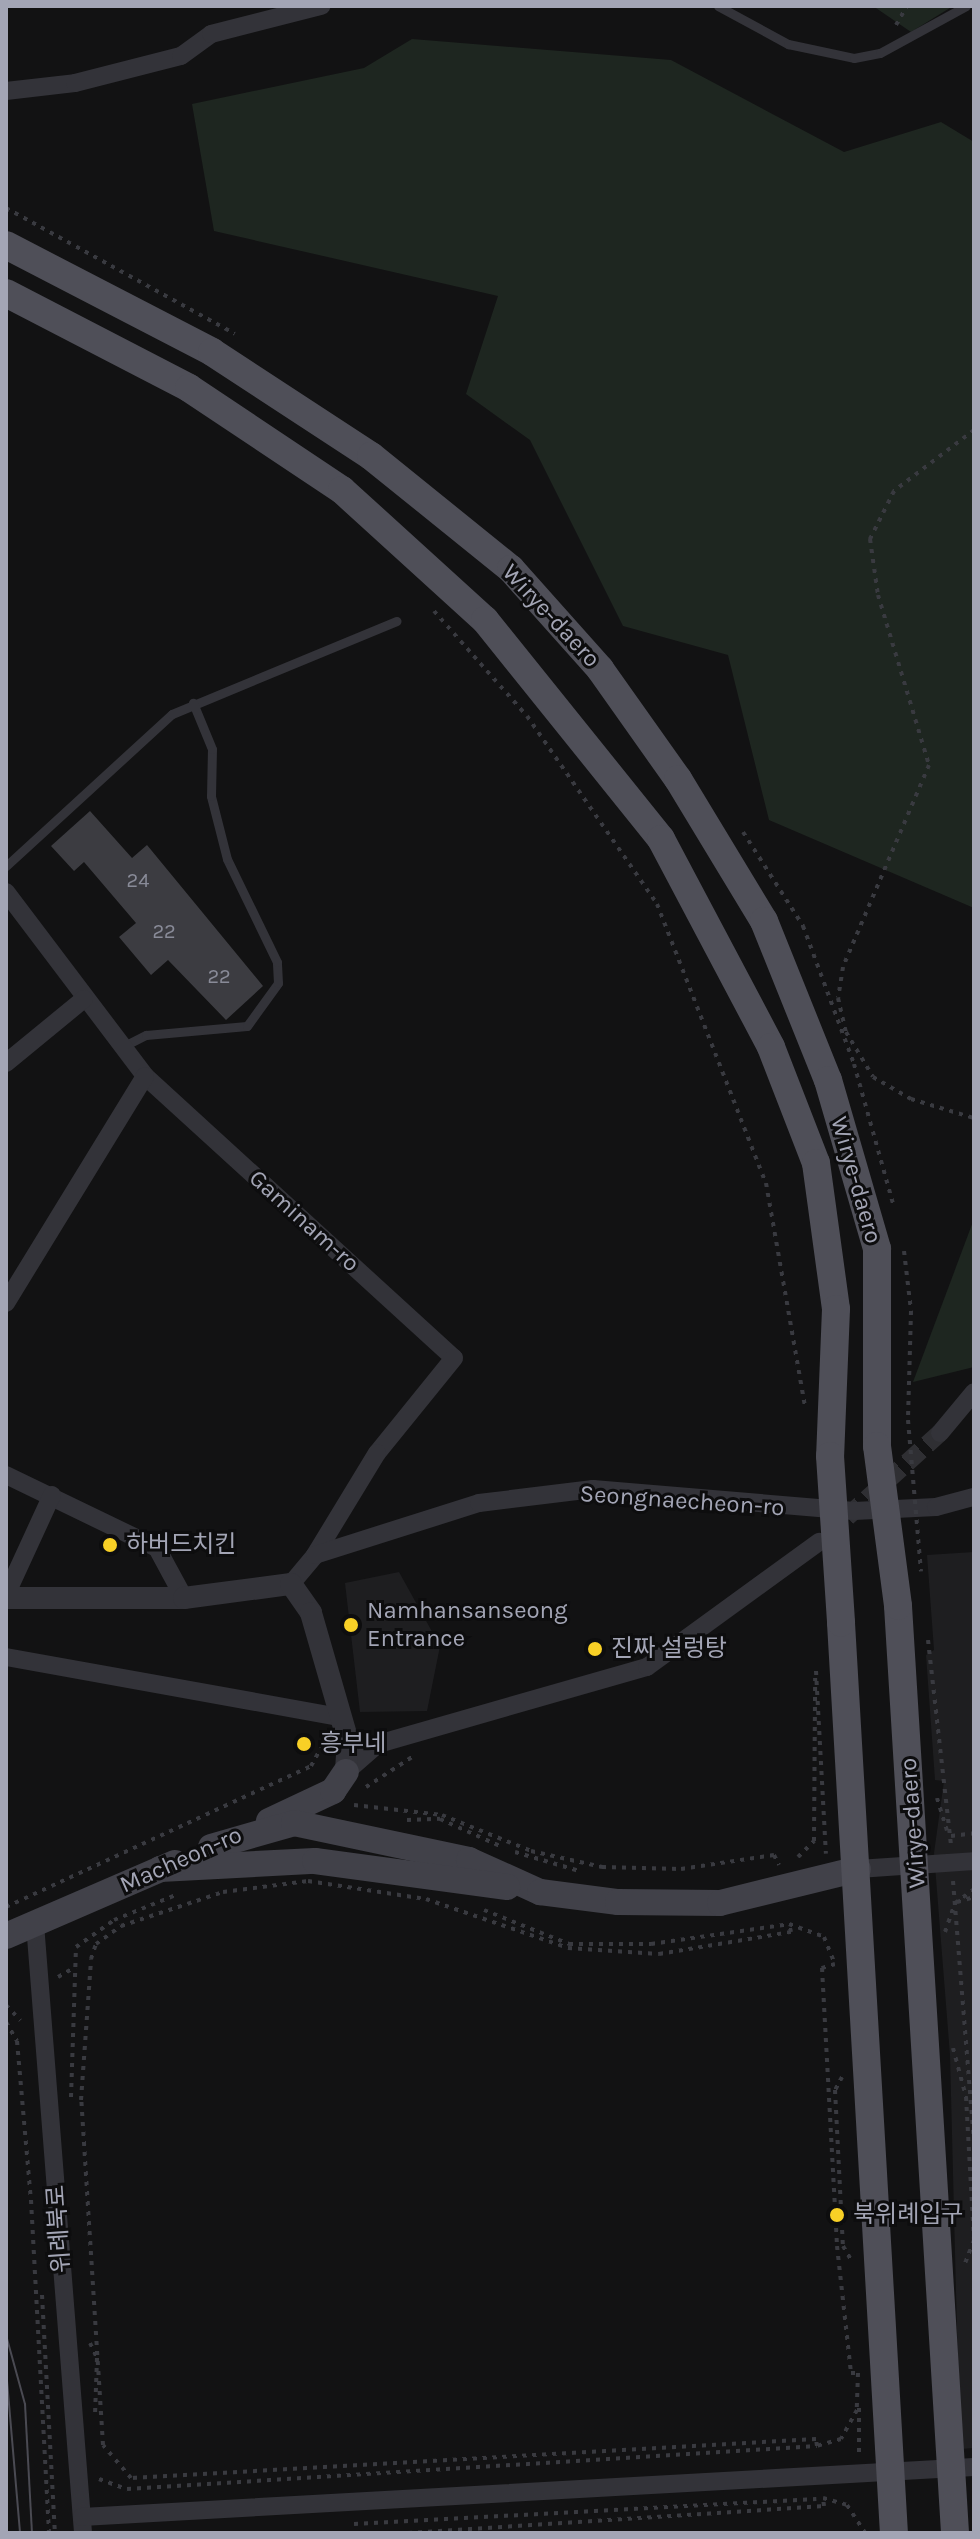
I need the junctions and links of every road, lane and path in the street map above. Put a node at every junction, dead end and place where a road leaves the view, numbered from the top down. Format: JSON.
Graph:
{"nodes":[{"id":1,"x":321,"y":6,"type":"edge"},
{"id":2,"x":718,"y":6,"type":"edge"},
{"id":3,"x":966,"y":6,"type":"edge"},
{"id":4,"x":6,"y":91,"type":"edge"},
{"id":5,"x":6,"y":245,"type":"edge"},
{"id":6,"x":6,"y":293,"type":"edge"},
{"id":7,"x":974,"y":430,"type":"edge"},
{"id":8,"x":427,"y":602,"type":"dead end"},
{"id":9,"x":397,"y":621,"type":"dead end"},
{"id":10,"x":193,"y":703,"type":"junction"},
{"id":11,"x":6,"y":866,"type":"edge"},
{"id":12,"x":6,"y":892,"type":"edge"},
{"id":13,"x":84,"y":999,"type":"junction"},
{"id":14,"x":122,"y":1047,"type":"junction"},
{"id":15,"x":6,"y":1063,"type":"edge"},
{"id":16,"x":145,"y":1076,"type":"junction"},
{"id":17,"x":974,"y":1118,"type":"edge"},
{"id":18,"x":6,"y":1303,"type":"edge"},
{"id":19,"x":974,"y":1392,"type":"edge"},
{"id":20,"x":807,"y":1416,"type":"dead end"},
{"id":21,"x":908,"y":1420,"type":"dead end"},
{"id":22,"x":940,"y":1433,"type":"tunnel mouth"},
{"id":23,"x":6,"y":1475,"type":"edge"},
{"id":24,"x":52,"y":1495,"type":"junction"},
{"id":25,"x":974,"y":1497,"type":"edge"},
{"id":26,"x":819,"y":1542,"type":"dead end"},
{"id":27,"x":315,"y":1555,"type":"junction"},
{"id":28,"x":922,"y":1577,"type":"dead end"},
{"id":29,"x":291,"y":1584,"type":"junction"},
{"id":30,"x":6,"y":1596,"type":"edge"},
{"id":31,"x":184,"y":1598,"type":"junction"},
{"id":32,"x":926,"y":1627,"type":"dead end"},
{"id":33,"x":6,"y":1657,"type":"edge"},
{"id":34,"x":331,"y":1716,"type":"junction"},
{"id":35,"x":416,"y":1754,"type":"dead end"},
{"id":36,"x":351,"y":1782,"type":"junction"},
{"id":37,"x":337,"y":1798,"type":"junction"},
{"id":38,"x":932,"y":1818,"type":"junction"},
{"id":39,"x":855,"y":1828,"type":"junction"},
{"id":40,"x":825,"y":1832,"type":"junction"},
{"id":41,"x":974,"y":1833,"type":"edge"},
{"id":42,"x":815,"y":1834,"type":"junction"},
{"id":43,"x":211,"y":1847,"type":"junction"},
{"id":44,"x":974,"y":1861,"type":"edge"},
{"id":45,"x":917,"y":1864,"type":"junction"},
{"id":46,"x":778,"y":1865,"type":"junction"},
{"id":47,"x":765,"y":1867,"type":"dead end"},
{"id":48,"x":160,"y":1869,"type":"junction"},
{"id":49,"x":858,"y":1869,"type":"junction"},
{"id":50,"x":335,"y":1874,"type":"dead end"},
{"id":51,"x":608,"y":1879,"type":"dead end"},
{"id":52,"x":408,"y":1885,"type":"dead end"},
{"id":53,"x":202,"y":1887,"type":"dead end"},
{"id":54,"x":189,"y":1889,"type":"dead end"},
{"id":55,"x":974,"y":1889,"type":"edge"},
{"id":56,"x":540,"y":1892,"type":"junction"},
{"id":57,"x":974,"y":1897,"type":"edge"},
{"id":58,"x":955,"y":1903,"type":"junction"},
{"id":59,"x":6,"y":1907,"type":"edge"},
{"id":60,"x":35,"y":1924,"type":"junction"},
{"id":61,"x":789,"y":1924,"type":"junction"},
{"id":62,"x":6,"y":1936,"type":"edge"},
{"id":63,"x":956,"y":1943,"type":"junction"},
{"id":64,"x":862,"y":1945,"type":"junction"},
{"id":65,"x":827,"y":1946,"type":"junction"},
{"id":66,"x":835,"y":1964,"type":"junction"},
{"id":67,"x":837,"y":1980,"type":"dead end"},
{"id":68,"x":6,"y":2022,"type":"edge"},
{"id":69,"x":952,"y":2041,"type":"dead end"},
{"id":70,"x":842,"y":2059,"type":"dead end"},
{"id":71,"x":72,"y":2131,"type":"dead end"},
{"id":72,"x":974,"y":2141,"type":"edge"},
{"id":73,"x":856,"y":2269,"type":"dead end"},
{"id":74,"x":966,"y":2277,"type":"dead end"},
{"id":75,"x":857,"y":2328,"type":"dead end"},
{"id":76,"x":83,"y":2331,"type":"dead end"},
{"id":77,"x":858,"y":2373,"type":"junction"},
{"id":78,"x":817,"y":2446,"type":"junction"},
{"id":79,"x":93,"y":2452,"type":"dead end"},
{"id":80,"x":962,"y":2468,"type":"edge"},
{"id":81,"x":97,"y":2470,"type":"dead end"},
{"id":82,"x":890,"y":2475,"type":"junction"},
{"id":83,"x":860,"y":2477,"type":"junction"},
{"id":84,"x":99,"y":2479,"type":"junction"},
{"id":85,"x":823,"y":2498,"type":"junction"},
{"id":86,"x":107,"y":2516,"type":"junction"},
{"id":87,"x":339,"y":2521,"type":"dead end"},
{"id":88,"x":279,"y":2522,"type":"dead end"},
{"id":89,"x":264,"y":2523,"type":"dead end"},
{"id":90,"x":83,"y":2525,"type":"edge"},
{"id":91,"x":49,"y":2533,"type":"edge"},
{"id":92,"x":273,"y":2533,"type":"edge"},
{"id":93,"x":335,"y":2533,"type":"edge"},
{"id":94,"x":408,"y":2533,"type":"edge"},
{"id":95,"x":867,"y":2533,"type":"edge"},
{"id":96,"x":894,"y":2533,"type":"edge"},
{"id":97,"x":955,"y":2533,"type":"edge"}],
"edges":[{"from":1,"to":4,"type":"street"},
{"from":2,"to":3,"type":"lane"},
{"from":5,"to":38,"type":"main road","name":"Wirye-daero","bridge":true},
{"from":6,"to":39,"type":"main road","name":"Wirye-daero","bridge":true},
{"from":7,"to":17,"type":"path"},
{"from":8,"to":20,"type":"path"},
{"from":9,"to":10,"type":"lane"},
{"from":10,"to":11,"type":"lane"},
{"from":10,"to":14,"type":"lane"},
{"from":12,"to":13,"type":"street","name":"Gaminam-ro"},
{"from":13,"to":14,"type":"street","name":"Gaminam-ro"},
{"from":13,"to":15,"type":"street"},
{"from":14,"to":16,"type":"street","name":"Gaminam-ro"},
{"from":16,"to":18,"type":"street"},
{"from":16,"to":27,"type":"street","name":"Gaminam-ro"},
{"from":19,"to":22,"type":"street"},
{"from":21,"to":28,"type":"path","bridge":true},
{"from":23,"to":24,"type":"street"},
{"from":24,"to":30,"type":"street"},
{"from":24,"to":31,"type":"street"},
{"from":25,"to":27,"type":"street","name":"Seongnaecheon-ro"},
{"from":26,"to":36,"type":"street"},
{"from":27,"to":29,"type":"street"},
{"from":29,"to":31,"type":"street"},
{"from":29,"to":34,"type":"street"},
{"from":30,"to":31,"type":"street"},
{"from":32,"to":38,"type":"path"},
{"from":33,"to":34,"type":"street"},
{"from":34,"to":36,"type":"street"},
{"from":34,"to":59,"type":"path"},
{"from":35,"to":36,"type":"path"},
{"from":36,"to":37,"type":"main road","name":"Macheon-ro"},
{"from":37,"to":43,"type":"main road","name":"Macheon-ro"},
{"from":37,"to":46,"type":"path"},
{"from":37,"to":51,"type":"path"},
{"from":38,"to":41,"type":"path"},
{"from":38,"to":45,"type":"main road","name":"Wirye-daero"},
{"from":39,"to":40,"type":"path"},
{"from":39,"to":49,"type":"main road","name":"Wirye-daero"},
{"from":40,"to":42,"type":"path"},
{"from":40,"to":42,"type":"path"},
{"from":42,"to":46,"type":"path"},
{"from":43,"to":48,"type":"main road","name":"Macheon-ro"},
{"from":43,"to":56,"type":"main road"},
{"from":44,"to":45,"type":"street"},
{"from":45,"to":49,"type":"street"},
{"from":45,"to":80,"type":"main road","name":"Wirye-daero"},
{"from":46,"to":47,"type":"path"},
{"from":48,"to":56,"type":"main road"},
{"from":48,"to":60,"type":"main road","name":"Macheon-ro"},
{"from":49,"to":56,"type":"main road"},
{"from":49,"to":64,"type":"main road","name":"Wirye-daero"},
{"from":50,"to":53,"type":"path"},
{"from":52,"to":61,"type":"path"},
{"from":54,"to":71,"type":"path"},
{"from":55,"to":58,"type":"path"},
{"from":57,"to":58,"type":"path"},
{"from":58,"to":63,"type":"path"},
{"from":58,"to":63,"type":"path"},
{"from":60,"to":62,"type":"main road","name":"Macheon-ro"},
{"from":60,"to":90,"type":"street","name":"위례북로"},
{"from":61,"to":65,"type":"path"},
{"from":61,"to":78,"type":"path"},
{"from":63,"to":72,"type":"path"},
{"from":64,"to":65,"type":"path"},
{"from":64,"to":82,"type":"main road","name":"Wirye-daero"},
{"from":65,"to":66,"type":"path"},
{"from":66,"to":67,"type":"path"},
{"from":66,"to":77,"type":"path"},
{"from":68,"to":91,"type":"path"},
{"from":69,"to":74,"type":"path"},
{"from":70,"to":73,"type":"path"},
{"from":75,"to":77,"type":"path"},
{"from":76,"to":79,"type":"path"},
{"from":77,"to":78,"type":"path"},
{"from":77,"to":83,"type":"path"},
{"from":78,"to":84,"type":"path"},
{"from":80,"to":82,"type":"street"},
{"from":80,"to":97,"type":"main road","name":"Wirye-daero"},
{"from":81,"to":84,"type":"path"},
{"from":82,"to":83,"type":"street"},
{"from":82,"to":96,"type":"main road","name":"Wirye-daero"},
{"from":83,"to":86,"type":"street"},
{"from":83,"to":95,"type":"path"},
{"from":84,"to":86,"type":"path"},
{"from":85,"to":87,"type":"path"},
{"from":85,"to":94,"type":"path"},
{"from":85,"to":95,"type":"path"},
{"from":86,"to":90,"type":"street"},
{"from":88,"to":89,"type":"path"},
{"from":92,"to":93,"type":"path"}]}
